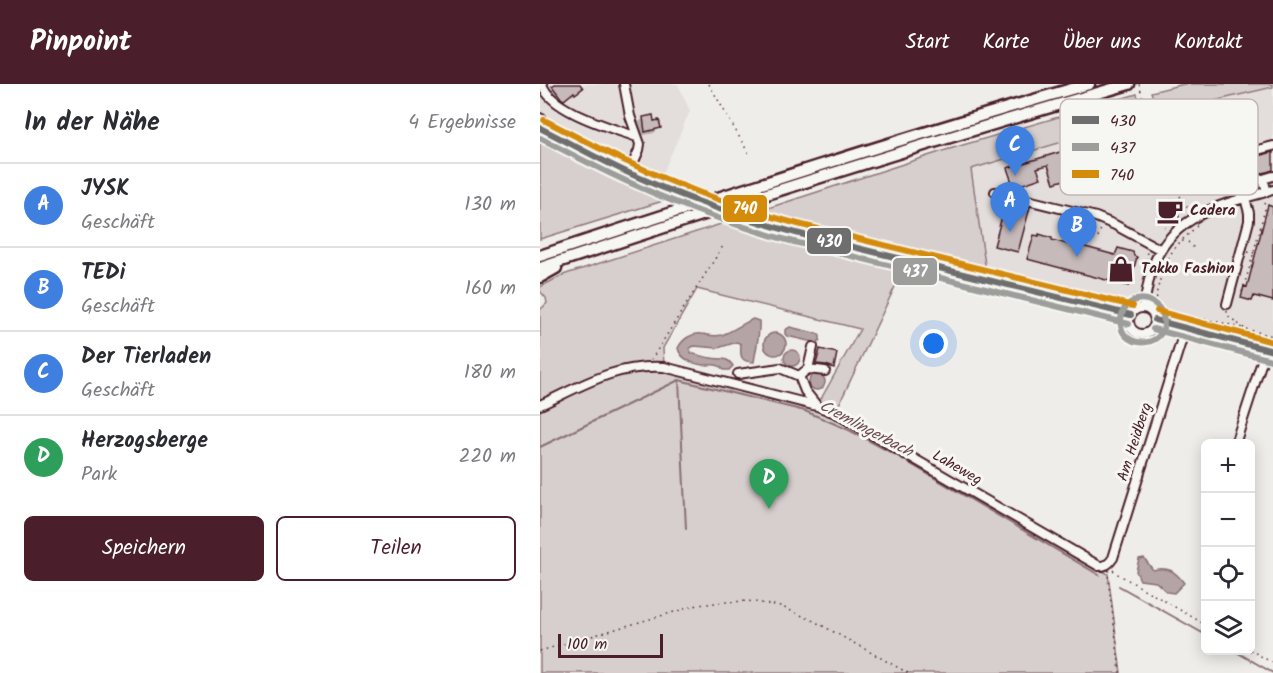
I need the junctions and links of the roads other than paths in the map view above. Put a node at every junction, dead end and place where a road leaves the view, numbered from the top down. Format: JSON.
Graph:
{"nodes":[{"id":1,"x":542,"y":84,"type":"edge"},
{"id":2,"x":624,"y":84,"type":"edge"},
{"id":3,"x":1089,"y":84,"type":"edge"},
{"id":4,"x":1129,"y":84,"type":"edge"},
{"id":5,"x":1078,"y":99,"type":"edge"},
{"id":6,"x":1060,"y":104,"type":"edge"},
{"id":7,"x":540,"y":118,"type":"edge"},
{"id":8,"x":541,"y":128,"type":"edge"},
{"id":9,"x":637,"y":137,"type":"junction"},
{"id":10,"x":1273,"y":146,"type":"edge"},
{"id":11,"x":1258,"y":150,"type":"edge"},
{"id":12,"x":629,"y":173,"type":"junction"},
{"id":13,"x":1273,"y":176,"type":"edge"},
{"id":14,"x":1263,"y":179,"type":"junction"},
{"id":15,"x":1258,"y":180,"type":"edge"},
{"id":16,"x":1270,"y":191,"type":"edge"},
{"id":17,"x":994,"y":192,"type":"dead end"},
{"id":18,"x":1243,"y":195,"type":"edge"},
{"id":19,"x":1255,"y":195,"type":"edge"},
{"id":20,"x":1244,"y":198,"type":"junction"},
{"id":21,"x":1161,"y":250,"type":"junction"},
{"id":22,"x":540,"y":256,"type":"edge"},
{"id":23,"x":577,"y":256,"type":"junction"},
{"id":24,"x":540,"y":268,"type":"edge"},
{"id":25,"x":540,"y":277,"type":"edge"},
{"id":26,"x":1227,"y":304,"type":"road end"},
{"id":27,"x":1143,"y":309,"type":"junction"},
{"id":28,"x":1131,"y":315,"type":"junction"},
{"id":29,"x":1155,"y":320,"type":"junction"},
{"id":30,"x":1185,"y":329,"type":"junction"},
{"id":31,"x":813,"y":347,"type":"dead end"},
{"id":32,"x":1270,"y":350,"type":"edge"},
{"id":33,"x":807,"y":369,"type":"junction"},
{"id":34,"x":825,"y":371,"type":"dead end"},
{"id":35,"x":738,"y":374,"type":"dead end"},
{"id":36,"x":799,"y":376,"type":"junction"},
{"id":37,"x":540,"y":405,"type":"edge"},
{"id":38,"x":817,"y":406,"type":"junction"},
{"id":39,"x":1237,"y":439,"type":"edge"},
{"id":40,"x":1109,"y":563,"type":"joint"}],
"edges":[{"from":1,"to":9,"type":"street"},
{"from":2,"to":9,"type":"street"},
{"from":3,"to":22,"type":"highway"},
{"from":4,"to":5,"type":"highway"},
{"from":6,"to":23,"type":"highway"},
{"from":7,"to":8,"type":"street"},
{"from":8,"to":12,"type":"street"},
{"from":9,"to":12,"type":"street"},
{"from":10,"to":11,"type":"street"},
{"from":12,"to":28,"type":"street","bridge":true},
{"from":13,"to":14,"type":"street"},
{"from":14,"to":15,"type":"street"},
{"from":14,"to":16,"type":"street"},
{"from":17,"to":21,"type":"street"},
{"from":18,"to":20,"type":"street"},
{"from":19,"to":20,"type":"street"},
{"from":20,"to":21,"type":"street"},
{"from":20,"to":26,"type":"street"},
{"from":21,"to":27,"type":"street"},
{"from":23,"to":24,"type":"highway"},
{"from":23,"to":25,"type":"highway"},
{"from":27,"to":28,"type":"street"},
{"from":27,"to":29,"type":"street"},
{"from":28,"to":29,"type":"street"},
{"from":29,"to":30,"type":"street"},
{"from":30,"to":32,"type":"street"},
{"from":30,"to":40,"type":"street","name":"Am Heidberg"},
{"from":31,"to":33,"type":"street"},
{"from":32,"to":39,"type":"street"},
{"from":33,"to":34,"type":"street"},
{"from":33,"to":36,"type":"street"},
{"from":35,"to":36,"type":"street"},
{"from":36,"to":38,"type":"street"},
{"from":37,"to":38,"type":"street","name":"Laheweg"},
{"from":38,"to":40,"type":"street","name":"Laheweg"}]}
